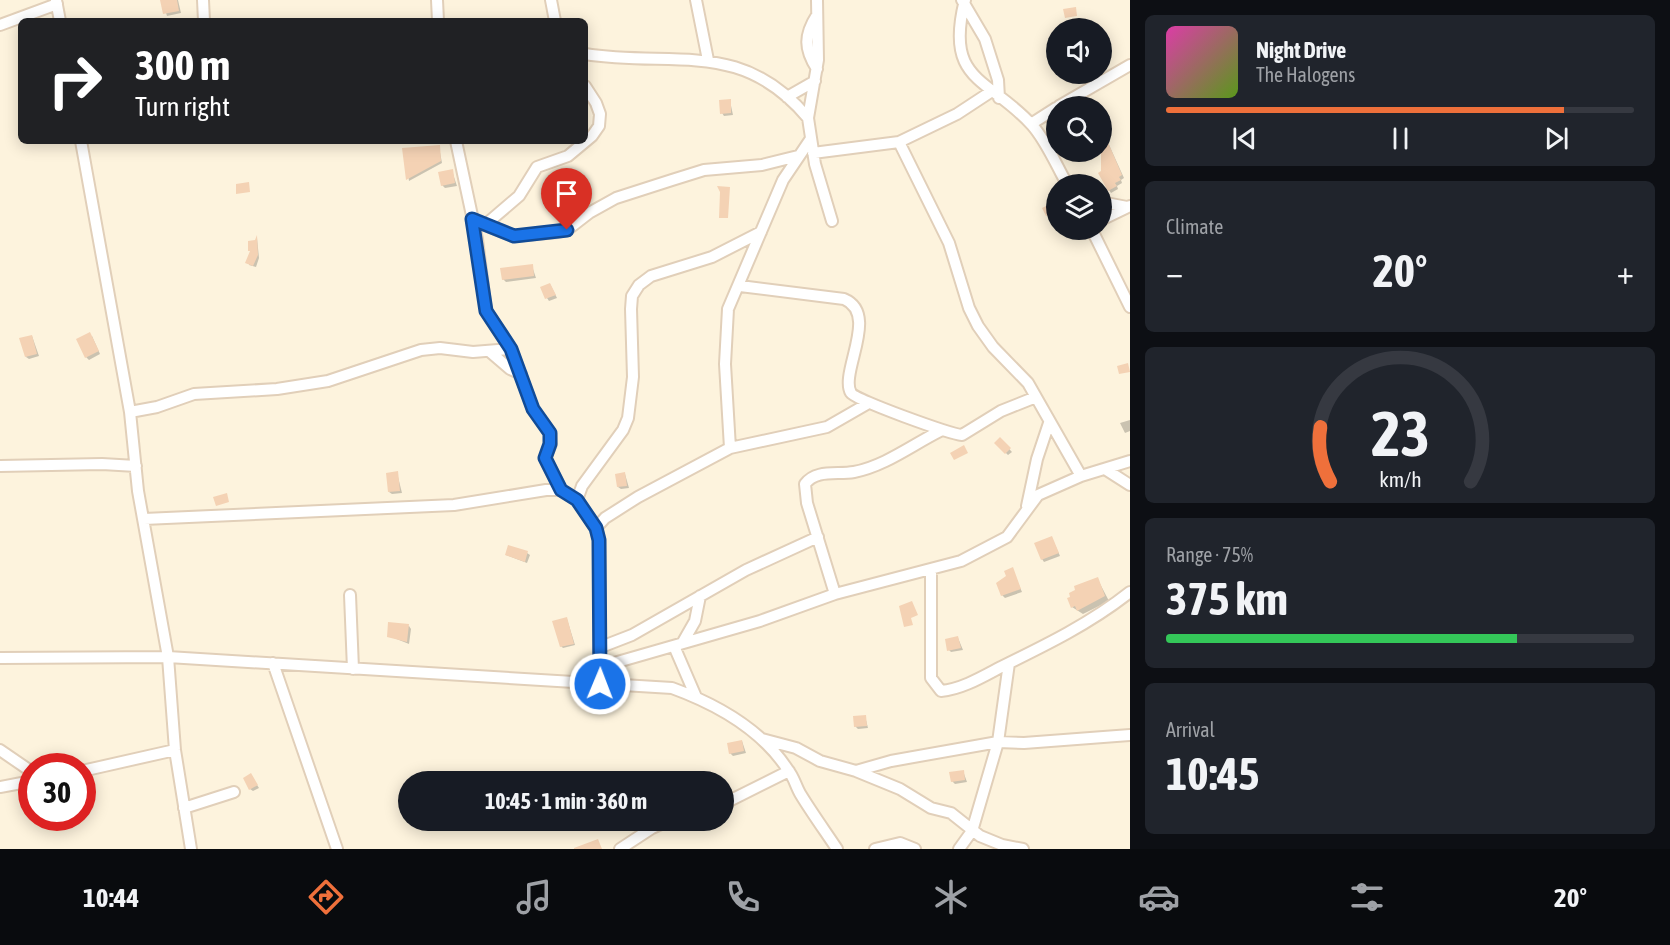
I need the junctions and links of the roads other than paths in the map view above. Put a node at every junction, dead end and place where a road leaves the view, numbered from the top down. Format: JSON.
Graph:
{"nodes":[{"id":1,"x":203,"y":0,"type":"edge"},
{"id":2,"x":437,"y":0,"type":"edge"},
{"id":3,"x":551,"y":0,"type":"edge"},
{"id":4,"x":696,"y":0,"type":"edge"},
{"id":5,"x":817,"y":0,"type":"edge"},
{"id":6,"x":964,"y":1,"type":"edge"},
{"id":7,"x":57,"y":2,"type":"edge"},
{"id":8,"x":60,"y":18,"type":"edge"},
{"id":9,"x":204,"y":18,"type":"edge"},
{"id":10,"x":438,"y":18,"type":"edge"},
{"id":11,"x":554,"y":18,"type":"edge"},
{"id":12,"x":0,"y":25,"type":"edge"},
{"id":13,"x":588,"y":54,"type":"edge"},
{"id":14,"x":708,"y":60,"type":"junction"},
{"id":15,"x":1130,"y":65,"type":"edge"},
{"id":16,"x":815,"y":81,"type":"junction"},
{"id":17,"x":588,"y":92,"type":"edge"},
{"id":18,"x":996,"y":95,"type":"junction"},
{"id":19,"x":1076,"y":96,"type":"edge"},
{"id":20,"x":787,"y":97,"type":"junction"},
{"id":21,"x":1046,"y":114,"type":"edge"},
{"id":22,"x":807,"y":118,"type":"junction"},
{"id":23,"x":1031,"y":124,"type":"junction"},
{"id":24,"x":588,"y":139,"type":"edge"},
{"id":25,"x":810,"y":141,"type":"junction"},
{"id":26,"x":899,"y":142,"type":"junction"},
{"id":27,"x":84,"y":144,"type":"edge"},
{"id":28,"x":457,"y":144,"type":"edge"},
{"id":29,"x":582,"y":144,"type":"edge"},
{"id":30,"x":813,"y":153,"type":"junction"},
{"id":31,"x":798,"y":156,"type":"junction"},
{"id":32,"x":1062,"y":174,"type":"edge"},
{"id":33,"x":1112,"y":204,"type":"edge"},
{"id":34,"x":1129,"y":207,"type":"edge"},
{"id":35,"x":1112,"y":215,"type":"edge"},
{"id":36,"x":472,"y":219,"type":"junction"},
{"id":37,"x":832,"y":220,"type":"dead end"},
{"id":38,"x":485,"y":225,"type":"junction"},
{"id":39,"x":761,"y":232,"type":"junction"},
{"id":40,"x":1097,"y":240,"type":"edge"},
{"id":41,"x":740,"y":286,"type":"junction"},
{"id":42,"x":1130,"y":307,"type":"edge"},
{"id":43,"x":511,"y":349,"type":"junction"},
{"id":44,"x":489,"y":351,"type":"junction"},
{"id":45,"x":521,"y":374,"type":"junction"},
{"id":46,"x":1036,"y":397,"type":"junction"},
{"id":47,"x":867,"y":404,"type":"junction"},
{"id":48,"x":130,"y":412,"type":"junction"},
{"id":49,"x":1049,"y":423,"type":"junction"},
{"id":50,"x":940,"y":431,"type":"junction"},
{"id":51,"x":730,"y":448,"type":"junction"},
{"id":52,"x":1130,"y":461,"type":"edge"},
{"id":53,"x":0,"y":466,"type":"edge"},
{"id":54,"x":136,"y":466,"type":"junction"},
{"id":55,"x":1105,"y":469,"type":"junction"},
{"id":56,"x":1081,"y":476,"type":"junction"},
{"id":57,"x":1130,"y":485,"type":"edge"},
{"id":58,"x":561,"y":490,"type":"junction"},
{"id":59,"x":577,"y":500,"type":"junction"},
{"id":60,"x":1027,"y":507,"type":"junction"},
{"id":61,"x":144,"y":519,"type":"junction"},
{"id":62,"x":596,"y":528,"type":"junction"},
{"id":63,"x":818,"y":537,"type":"junction"},
{"id":64,"x":931,"y":570,"type":"junction"},
{"id":65,"x":1130,"y":592,"type":"edge"},
{"id":66,"x":835,"y":594,"type":"junction"},
{"id":67,"x":350,"y":595,"type":"dead end"},
{"id":68,"x":700,"y":596,"type":"junction"},
{"id":69,"x":678,"y":644,"type":"junction"},
{"id":70,"x":601,"y":647,"type":"junction"},
{"id":71,"x":168,"y":657,"type":"junction"},
{"id":72,"x":0,"y":658,"type":"edge"},
{"id":73,"x":273,"y":663,"type":"junction"},
{"id":74,"x":1009,"y":663,"type":"junction"},
{"id":75,"x":600,"y":667,"type":"junction"},
{"id":76,"x":353,"y":669,"type":"junction"},
{"id":77,"x":600,"y":684,"type":"junction"},
{"id":78,"x":696,"y":697,"type":"junction"},
{"id":79,"x":1130,"y":735,"type":"edge"},
{"id":80,"x":759,"y":738,"type":"junction"},
{"id":81,"x":998,"y":742,"type":"junction"},
{"id":82,"x":0,"y":750,"type":"edge"},
{"id":83,"x":175,"y":750,"type":"junction"},
{"id":84,"x":18,"y":762,"type":"edge"},
{"id":85,"x":96,"y":768,"type":"edge"},
{"id":86,"x":789,"y":771,"type":"junction"},
{"id":87,"x":856,"y":771,"type":"junction"},
{"id":88,"x":18,"y":784,"type":"edge"},
{"id":89,"x":0,"y":787,"type":"edge"},
{"id":90,"x":234,"y":792,"type":"dead end"},
{"id":91,"x":734,"y":798,"type":"edge"},
{"id":92,"x":184,"y":808,"type":"junction"},
{"id":93,"x":648,"y":831,"type":"edge"},
{"id":94,"x":972,"y":831,"type":"junction"},
{"id":95,"x":191,"y":849,"type":"edge"},
{"id":96,"x":337,"y":849,"type":"edge"},
{"id":97,"x":621,"y":849,"type":"edge"},
{"id":98,"x":837,"y":849,"type":"edge"},
{"id":99,"x":875,"y":849,"type":"edge"},
{"id":100,"x":915,"y":849,"type":"edge"},
{"id":101,"x":959,"y":849,"type":"edge"},
{"id":102,"x":1023,"y":849,"type":"edge"}],
"edges":[{"from":1,"to":9,"type":"street"},
{"from":2,"to":10,"type":"street"},
{"from":3,"to":11,"type":"street"},
{"from":4,"to":14,"type":"street"},
{"from":5,"to":16,"type":"street"},
{"from":6,"to":18,"type":"street"},
{"from":6,"to":18,"type":"street"},
{"from":7,"to":8,"type":"street"},
{"from":7,"to":12,"type":"street"},
{"from":13,"to":14,"type":"street"},
{"from":14,"to":20,"type":"street"},
{"from":15,"to":19,"type":"street"},
{"from":16,"to":20,"type":"street"},
{"from":16,"to":22,"type":"street"},
{"from":17,"to":24,"type":"street"},
{"from":18,"to":23,"type":"street"},
{"from":18,"to":26,"type":"street"},
{"from":20,"to":22,"type":"street"},
{"from":21,"to":23,"type":"street"},
{"from":22,"to":25,"type":"street"},
{"from":23,"to":32,"type":"street"},
{"from":25,"to":30,"type":"street"},
{"from":25,"to":31,"type":"street"},
{"from":26,"to":30,"type":"street"},
{"from":26,"to":46,"type":"street"},
{"from":27,"to":48,"type":"street"},
{"from":28,"to":36,"type":"street"},
{"from":29,"to":38,"type":"street"},
{"from":30,"to":37,"type":"street"},
{"from":31,"to":38,"type":"street"},
{"from":31,"to":39,"type":"street"},
{"from":33,"to":34,"type":"street"},
{"from":34,"to":35,"type":"street"},
{"from":36,"to":38,"type":"street"},
{"from":36,"to":43,"type":"street"},
{"from":39,"to":41,"type":"street"},
{"from":39,"to":59,"type":"street"},
{"from":40,"to":42,"type":"street"},
{"from":41,"to":47,"type":"street"},
{"from":41,"to":51,"type":"street"},
{"from":43,"to":44,"type":"street"},
{"from":43,"to":45,"type":"street"},
{"from":44,"to":45,"type":"street"},
{"from":44,"to":48,"type":"street"},
{"from":45,"to":58,"type":"street"},
{"from":46,"to":49,"type":"street"},
{"from":46,"to":50,"type":"street"},
{"from":47,"to":50,"type":"street"},
{"from":47,"to":51,"type":"street"},
{"from":48,"to":54,"type":"street"},
{"from":49,"to":56,"type":"street"},
{"from":49,"to":60,"type":"street"},
{"from":50,"to":63,"type":"street"},
{"from":51,"to":62,"type":"street"},
{"from":52,"to":55,"type":"street"},
{"from":53,"to":54,"type":"street"},
{"from":54,"to":61,"type":"street"},
{"from":55,"to":56,"type":"street"},
{"from":55,"to":57,"type":"street"},
{"from":56,"to":60,"type":"street"},
{"from":58,"to":59,"type":"street"},
{"from":58,"to":61,"type":"street"},
{"from":59,"to":62,"type":"street"},
{"from":60,"to":64,"type":"street"},
{"from":61,"to":71,"type":"street"},
{"from":62,"to":70,"type":"street"},
{"from":63,"to":66,"type":"street"},
{"from":63,"to":68,"type":"street"},
{"from":64,"to":66,"type":"street"},
{"from":64,"to":74,"type":"street"},
{"from":65,"to":74,"type":"street"},
{"from":66,"to":69,"type":"street"},
{"from":67,"to":76,"type":"street"},
{"from":68,"to":69,"type":"street"},
{"from":68,"to":70,"type":"street"},
{"from":69,"to":75,"type":"street"},
{"from":69,"to":78,"type":"street"},
{"from":70,"to":75,"type":"street"},
{"from":71,"to":72,"type":"street"},
{"from":71,"to":73,"type":"street"},
{"from":71,"to":83,"type":"street"},
{"from":73,"to":76,"type":"street"},
{"from":73,"to":96,"type":"street"},
{"from":74,"to":81,"type":"street"},
{"from":75,"to":77,"type":"street"},
{"from":76,"to":77,"type":"street"},
{"from":77,"to":78,"type":"street"},
{"from":78,"to":80,"type":"street"},
{"from":79,"to":81,"type":"street"},
{"from":80,"to":86,"type":"street"},
{"from":80,"to":87,"type":"street"},
{"from":81,"to":87,"type":"street"},
{"from":81,"to":94,"type":"street"},
{"from":82,"to":84,"type":"street"},
{"from":83,"to":85,"type":"street"},
{"from":83,"to":92,"type":"street"},
{"from":86,"to":91,"type":"street"},
{"from":86,"to":98,"type":"street"},
{"from":87,"to":94,"type":"street"},
{"from":88,"to":89,"type":"street"},
{"from":90,"to":92,"type":"street"},
{"from":92,"to":95,"type":"street"},
{"from":93,"to":97,"type":"street"},
{"from":94,"to":101,"type":"street"},
{"from":94,"to":102,"type":"street"},
{"from":99,"to":100,"type":"street"}]}
